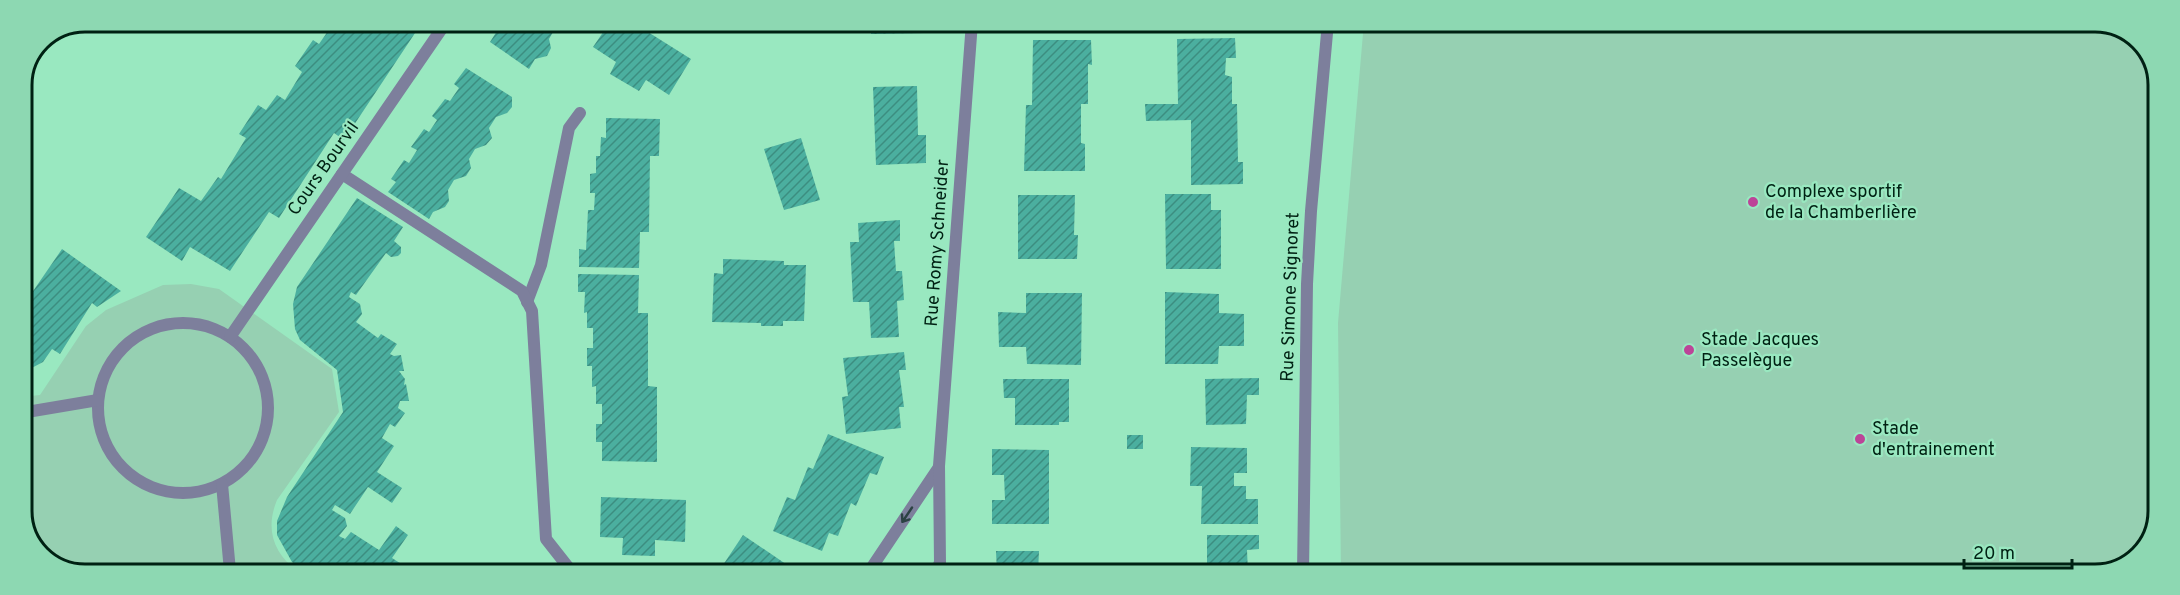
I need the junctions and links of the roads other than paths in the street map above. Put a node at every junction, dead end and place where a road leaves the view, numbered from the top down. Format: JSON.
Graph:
{"nodes":[{"id":1,"x":439,"y":32,"type":"edge"},
{"id":2,"x":971,"y":32,"type":"edge"},
{"id":3,"x":1327,"y":32,"type":"edge"},
{"id":4,"x":580,"y":113,"type":"dead end"},
{"id":5,"x":342,"y":174,"type":"junction"},
{"id":6,"x":527,"y":302,"type":"junction"},
{"id":7,"x":230,"y":337,"type":"junction"},
{"id":8,"x":98,"y":400,"type":"junction"},
{"id":9,"x":32,"y":411,"type":"edge"},
{"id":10,"x":939,"y":466,"type":"junction"},
{"id":11,"x":222,"y":484,"type":"junction"},
{"id":12,"x":229,"y":564,"type":"edge"},
{"id":13,"x":566,"y":564,"type":"edge"},
{"id":14,"x":874,"y":564,"type":"edge"},
{"id":15,"x":939,"y":564,"type":"edge"},
{"id":16,"x":1303,"y":564,"type":"edge"}],
"edges":[{"from":1,"to":5,"type":"street","name":"Cours Bourvil"},
{"from":2,"to":10,"type":"street","name":"Rue Romy Schneider"},
{"from":3,"to":16,"type":"street","name":"Rue Simone Signoret"},
{"from":4,"to":6,"type":"street"},
{"from":5,"to":6,"type":"street"},
{"from":5,"to":7,"type":"street","name":"Cours Bourvil"},
{"from":6,"to":13,"type":"street"},
{"from":7,"to":8,"type":"street"},
{"from":7,"to":11,"type":"street"},
{"from":8,"to":9,"type":"street"},
{"from":8,"to":11,"type":"street"},
{"from":10,"to":14,"type":"street","name":"Rue Romy Schneider","one_way":true},
{"from":10,"to":15,"type":"street","name":"Rue Romy Schneider"},
{"from":11,"to":12,"type":"street"}]}
